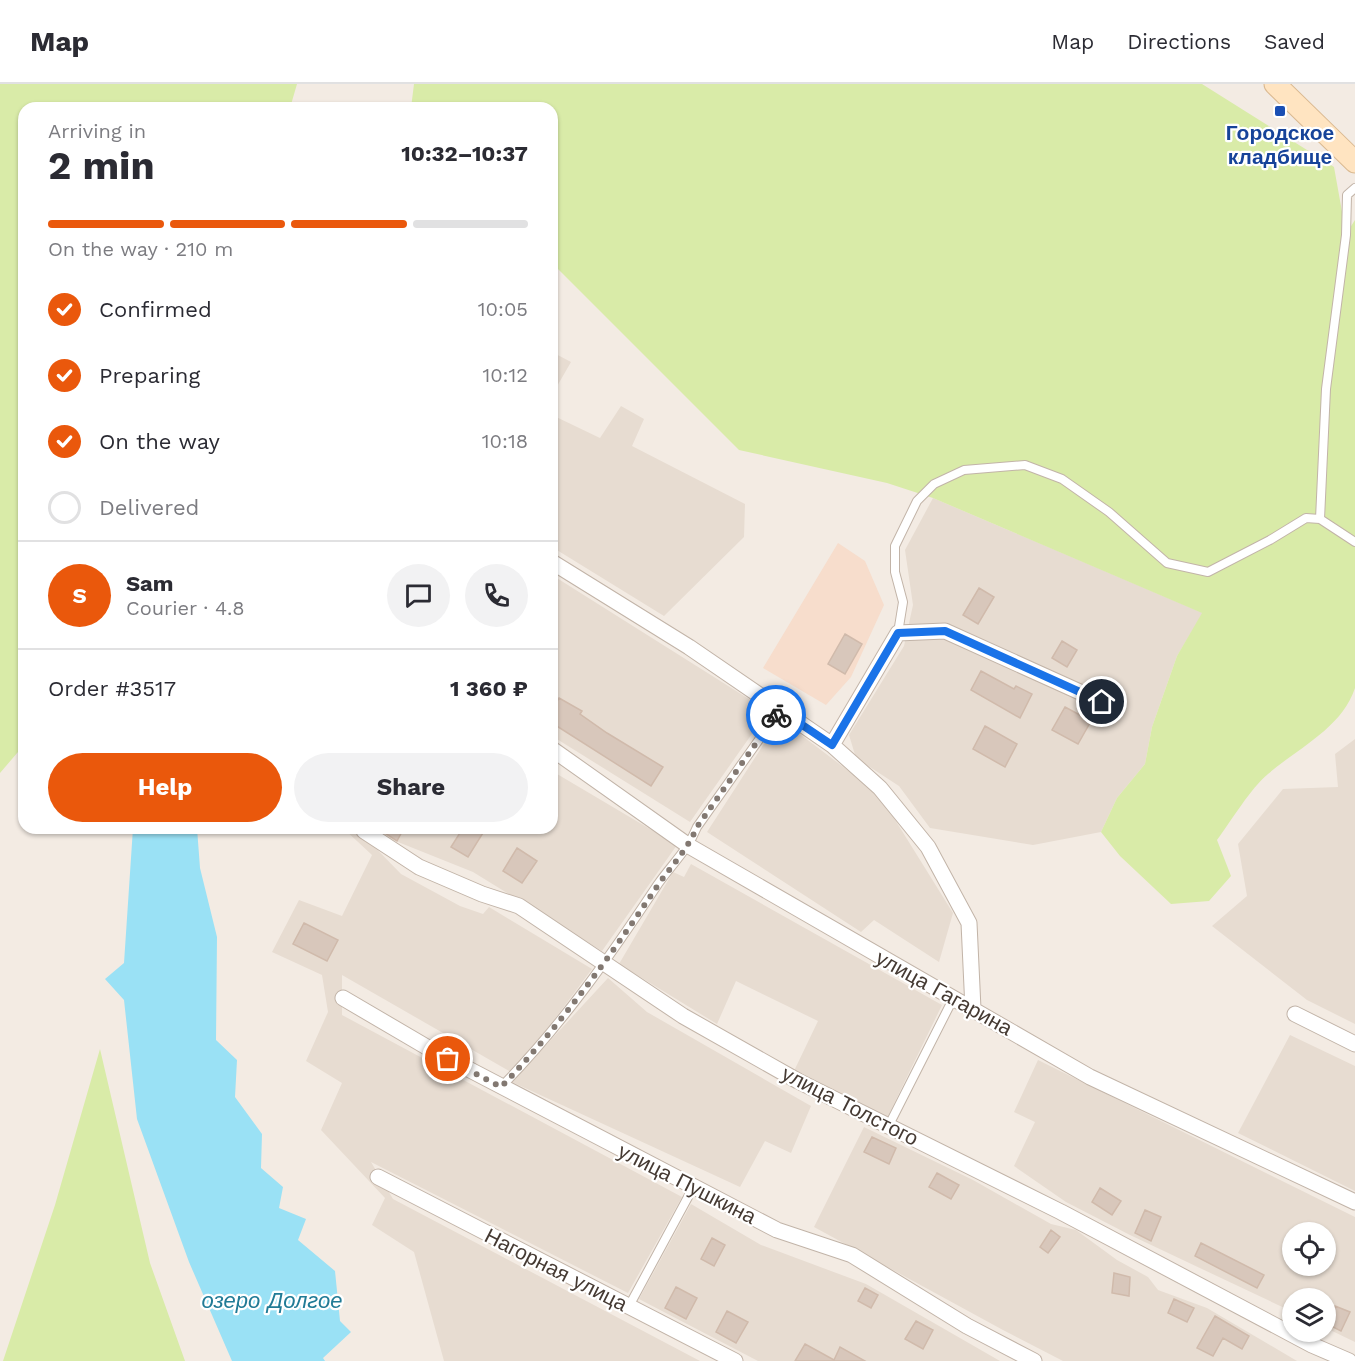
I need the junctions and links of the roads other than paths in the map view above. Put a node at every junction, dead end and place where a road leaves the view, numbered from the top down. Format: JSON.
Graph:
{"nodes":[{"id":1,"x":1275,"y":84,"type":"edge"},
{"id":2,"x":1355,"y":162,"type":"edge"},
{"id":3,"x":1355,"y":188,"type":"edge"},
{"id":4,"x":1320,"y":519,"type":"junction"},
{"id":5,"x":1355,"y":542,"type":"edge"},
{"id":6,"x":558,"y":566,"type":"edge"},
{"id":7,"x":898,"y":633,"type":"junction"},
{"id":8,"x":1102,"y":702,"type":"dead end"},
{"id":9,"x":780,"y":710,"type":"junction"},
{"id":10,"x":832,"y":745,"type":"junction"},
{"id":11,"x":558,"y":753,"type":"edge"},
{"id":12,"x":369,"y":834,"type":"edge"},
{"id":13,"x":689,"y":846,"type":"junction"},
{"id":14,"x":606,"y":963,"type":"junction"},
{"id":15,"x":343,"y":998,"type":"dead end"},
{"id":16,"x":952,"y":999,"type":"junction"},
{"id":17,"x":973,"y":1009,"type":"junction"},
{"id":18,"x":1295,"y":1014,"type":"dead end"},
{"id":19,"x":1355,"y":1044,"type":"edge"},
{"id":20,"x":501,"y":1087,"type":"junction"},
{"id":21,"x":889,"y":1125,"type":"junction"},
{"id":22,"x":378,"y":1177,"type":"dead end"},
{"id":23,"x":694,"y":1186,"type":"junction"},
{"id":24,"x":1355,"y":1202,"type":"edge"},
{"id":25,"x":628,"y":1308,"type":"junction"},
{"id":26,"x":735,"y":1361,"type":"edge"},
{"id":27,"x":1034,"y":1361,"type":"edge"},
{"id":28,"x":1349,"y":1361,"type":"edge"}],
"edges":[{"from":1,"to":2,"type":"main road"},
{"from":3,"to":4,"type":"lane"},
{"from":4,"to":5,"type":"lane"},
{"from":4,"to":7,"type":"lane"},
{"from":6,"to":9,"type":"street"},
{"from":7,"to":8,"type":"street"},
{"from":7,"to":10,"type":"street"},
{"from":9,"to":10,"type":"street"},
{"from":9,"to":13,"type":"lane"},
{"from":10,"to":17,"type":"street"},
{"from":11,"to":13,"type":"street","name":"улица Гагарина"},
{"from":12,"to":14,"type":"street","name":"улица Толстого"},
{"from":13,"to":14,"type":"lane"},
{"from":13,"to":16,"type":"street","name":"улица Гагарина"},
{"from":14,"to":20,"type":"lane"},
{"from":14,"to":21,"type":"street","name":"улица Толстого"},
{"from":15,"to":20,"type":"street","name":"улица Пушкина"},
{"from":16,"to":17,"type":"street","name":"улица Гагарина"},
{"from":16,"to":21,"type":"lane"},
{"from":17,"to":24,"type":"street","name":"улица Гагарина"},
{"from":18,"to":19,"type":"street"},
{"from":20,"to":23,"type":"street","name":"улица Пушкина"},
{"from":21,"to":28,"type":"street","name":"улица Толстого"},
{"from":22,"to":25,"type":"street","name":"Нагорная улица"},
{"from":23,"to":25,"type":"lane"},
{"from":23,"to":27,"type":"street","name":"улица Пушкина"},
{"from":25,"to":26,"type":"street","name":"Нагорная улица"}]}
